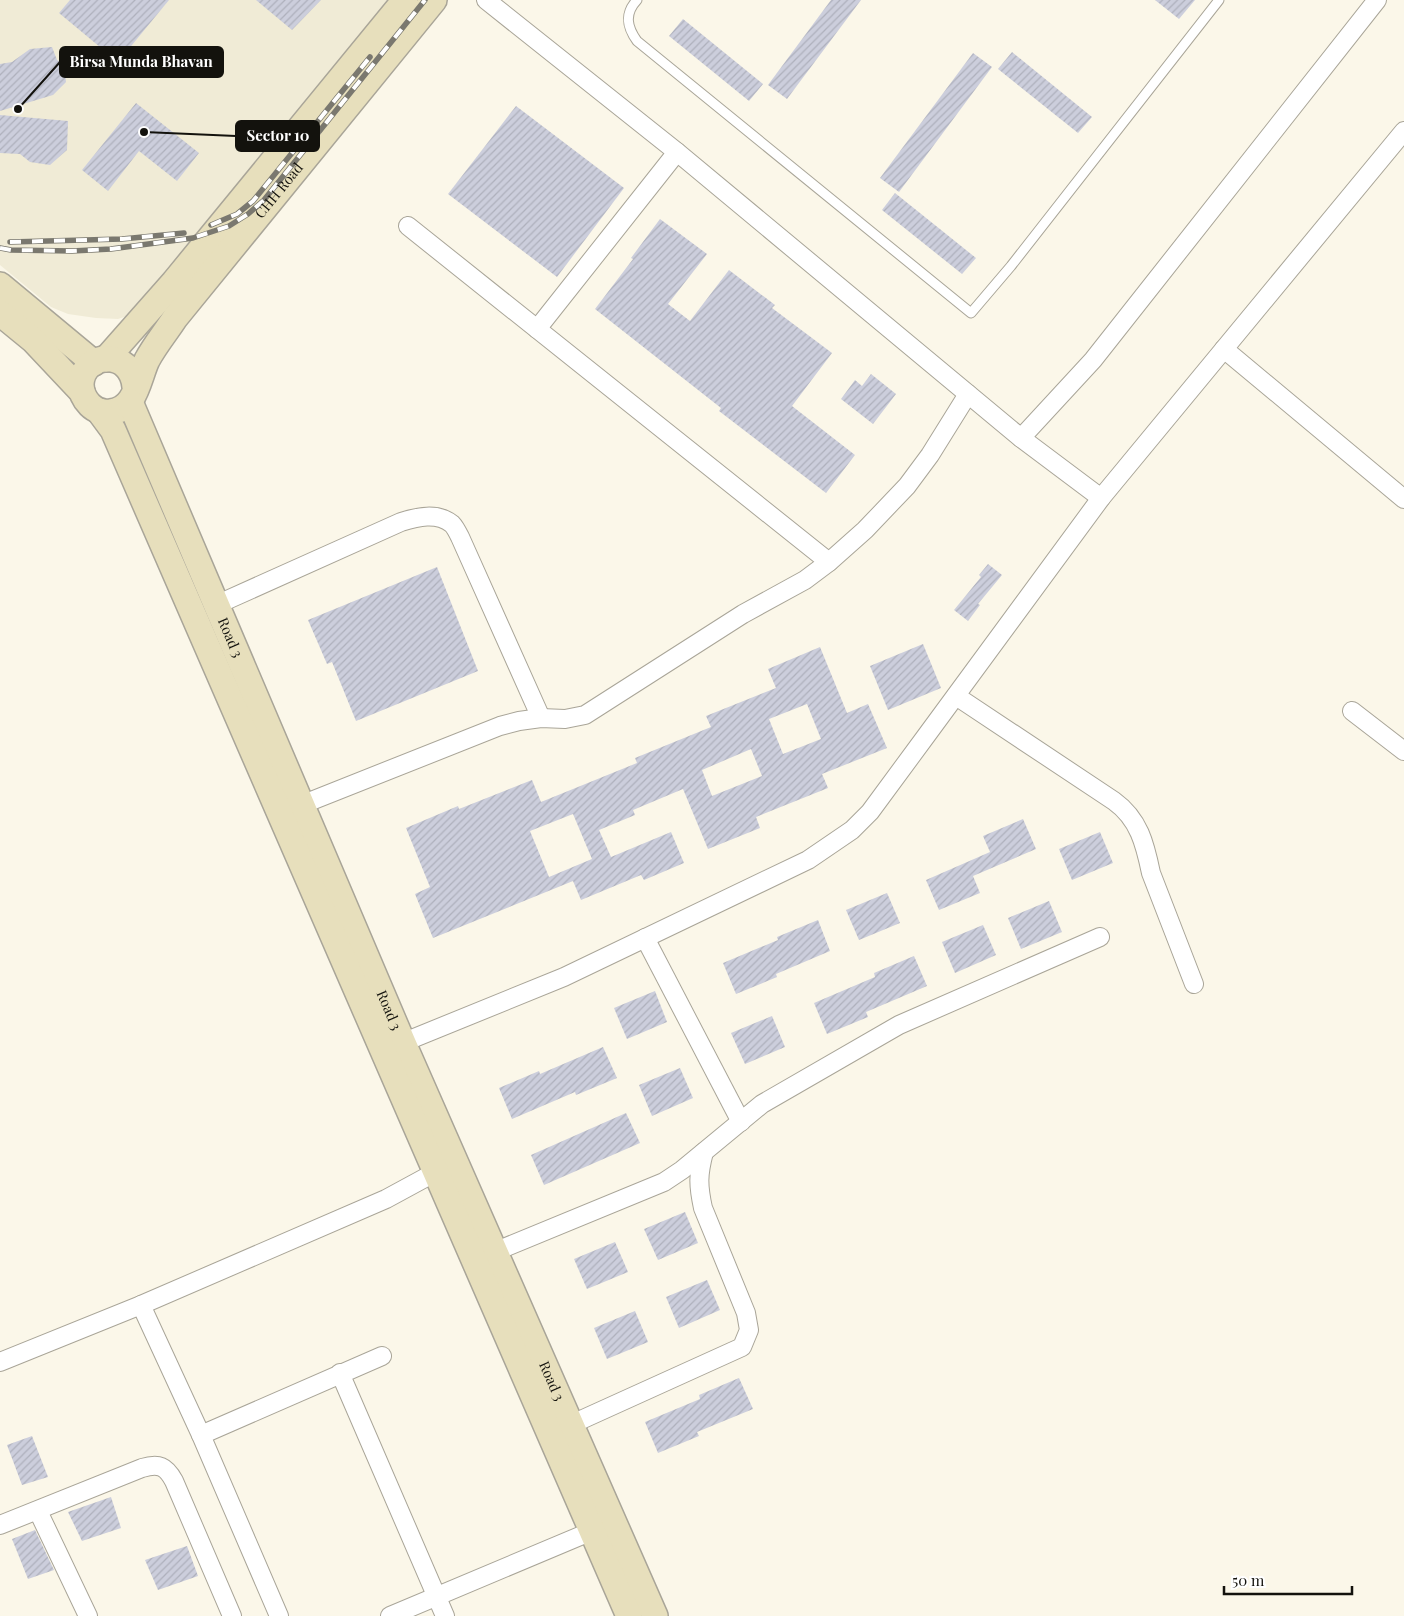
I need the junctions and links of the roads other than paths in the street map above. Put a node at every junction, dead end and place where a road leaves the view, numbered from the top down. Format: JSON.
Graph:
{"nodes":[{"id":1,"x":405,"y":0,"type":"edge"},
{"id":2,"x":434,"y":0,"type":"edge"},
{"id":3,"x":486,"y":0,"type":"edge"},
{"id":4,"x":637,"y":0,"type":"edge"},
{"id":5,"x":1219,"y":0,"type":"edge"},
{"id":6,"x":1377,"y":0,"type":"edge"},
{"id":7,"x":1404,"y":131,"type":"edge"},
{"id":8,"x":677,"y":152,"type":"junction"},
{"id":9,"x":408,"y":226,"type":"dead end"},
{"id":10,"x":0,"y":285,"type":"edge"},
{"id":11,"x":0,"y":313,"type":"edge"},
{"id":12,"x":537,"y":329,"type":"junction"},
{"id":13,"x":1224,"y":349,"type":"junction"},
{"id":14,"x":100,"y":361,"type":"junction"},
{"id":15,"x":82,"y":392,"type":"junction"},
{"id":16,"x":968,"y":394,"type":"junction"},
{"id":17,"x":133,"y":395,"type":"junction"},
{"id":18,"x":99,"y":411,"type":"junction"},
{"id":19,"x":1021,"y":438,"type":"junction"},
{"id":20,"x":1101,"y":498,"type":"junction"},
{"id":21,"x":1404,"y":499,"type":"edge"},
{"id":22,"x":829,"y":562,"type":"junction"},
{"id":23,"x":216,"y":604,"type":"junction"},
{"id":24,"x":956,"y":696,"type":"junction"},
{"id":25,"x":1352,"y":711,"type":"dead end"},
{"id":26,"x":541,"y":718,"type":"junction"},
{"id":27,"x":1401,"y":743,"type":"edge"},
{"id":28,"x":301,"y":805,"type":"junction"},
{"id":29,"x":645,"y":938,"type":"junction"},
{"id":30,"x":1100,"y":938,"type":"dead end"},
{"id":31,"x":1194,"y":984,"type":"dead end"},
{"id":32,"x":393,"y":1047,"type":"junction"},
{"id":33,"x":741,"y":1122,"type":"junction"},
{"id":34,"x":704,"y":1152,"type":"junction"},
{"id":35,"x":445,"y":1167,"type":"junction"},
{"id":36,"x":494,"y":1252,"type":"junction"},
{"id":37,"x":142,"y":1305,"type":"junction"},
{"id":38,"x":382,"y":1356,"type":"dead end"},
{"id":39,"x":0,"y":1362,"type":"edge"},
{"id":40,"x":340,"y":1373,"type":"junction"},
{"id":41,"x":560,"y":1430,"type":"junction"},
{"id":42,"x":201,"y":1435,"type":"junction"},
{"id":43,"x":38,"y":1511,"type":"junction"},
{"id":44,"x":0,"y":1525,"type":"edge"},
{"id":45,"x":592,"y":1531,"type":"junction"},
{"id":46,"x":436,"y":1596,"type":"junction"},
{"id":47,"x":88,"y":1616,"type":"edge"},
{"id":48,"x":232,"y":1616,"type":"edge"},
{"id":49,"x":279,"y":1616,"type":"edge"},
{"id":50,"x":390,"y":1616,"type":"edge"},
{"id":51,"x":445,"y":1616,"type":"edge"},
{"id":52,"x":629,"y":1616,"type":"edge"},
{"id":53,"x":655,"y":1616,"type":"edge"}],
"edges":[{"from":1,"to":14,"type":"street"},
{"from":2,"to":17,"type":"street","name":"CHH Road"},
{"from":3,"to":8,"type":"street"},
{"from":4,"to":5,"type":"lane"},
{"from":6,"to":19,"type":"street"},
{"from":7,"to":13,"type":"street"},
{"from":8,"to":12,"type":"street"},
{"from":8,"to":16,"type":"street"},
{"from":9,"to":12,"type":"street"},
{"from":10,"to":14,"type":"street"},
{"from":11,"to":15,"type":"street"},
{"from":12,"to":22,"type":"street"},
{"from":13,"to":20,"type":"street"},
{"from":13,"to":21,"type":"street"},
{"from":14,"to":15,"type":"street"},
{"from":14,"to":17,"type":"street"},
{"from":15,"to":18,"type":"street"},
{"from":16,"to":19,"type":"street"},
{"from":16,"to":22,"type":"street"},
{"from":17,"to":18,"type":"street"},
{"from":17,"to":23,"type":"street","name":"Road 3"},
{"from":18,"to":32,"type":"street","name":"Road 3"},
{"from":19,"to":20,"type":"street"},
{"from":20,"to":24,"type":"street"},
{"from":22,"to":26,"type":"street"},
{"from":23,"to":26,"type":"street"},
{"from":23,"to":28,"type":"street","name":"Road 3"},
{"from":24,"to":29,"type":"street"},
{"from":24,"to":31,"type":"street"},
{"from":25,"to":27,"type":"street"},
{"from":26,"to":28,"type":"street"},
{"from":28,"to":32,"type":"street","name":"Road 3"},
{"from":29,"to":32,"type":"street"},
{"from":29,"to":33,"type":"street"},
{"from":30,"to":33,"type":"street"},
{"from":32,"to":35,"type":"street","name":"Road 3"},
{"from":33,"to":34,"type":"street"},
{"from":34,"to":36,"type":"street"},
{"from":34,"to":41,"type":"street"},
{"from":35,"to":36,"type":"street","name":"Road 3"},
{"from":35,"to":37,"type":"street"},
{"from":35,"to":41,"type":"street","name":"Road 3"},
{"from":36,"to":41,"type":"street","name":"Road 3"},
{"from":37,"to":39,"type":"street"},
{"from":37,"to":42,"type":"street"},
{"from":38,"to":40,"type":"street"},
{"from":40,"to":42,"type":"street"},
{"from":40,"to":46,"type":"street"},
{"from":41,"to":45,"type":"street","name":"Road 3"},
{"from":41,"to":53,"type":"street","name":"Road 3"},
{"from":42,"to":49,"type":"street"},
{"from":43,"to":44,"type":"street"},
{"from":43,"to":47,"type":"street"},
{"from":43,"to":48,"type":"street"},
{"from":45,"to":46,"type":"street"},
{"from":45,"to":52,"type":"street","name":"Road 3"},
{"from":46,"to":50,"type":"street"},
{"from":46,"to":51,"type":"street"}]}
